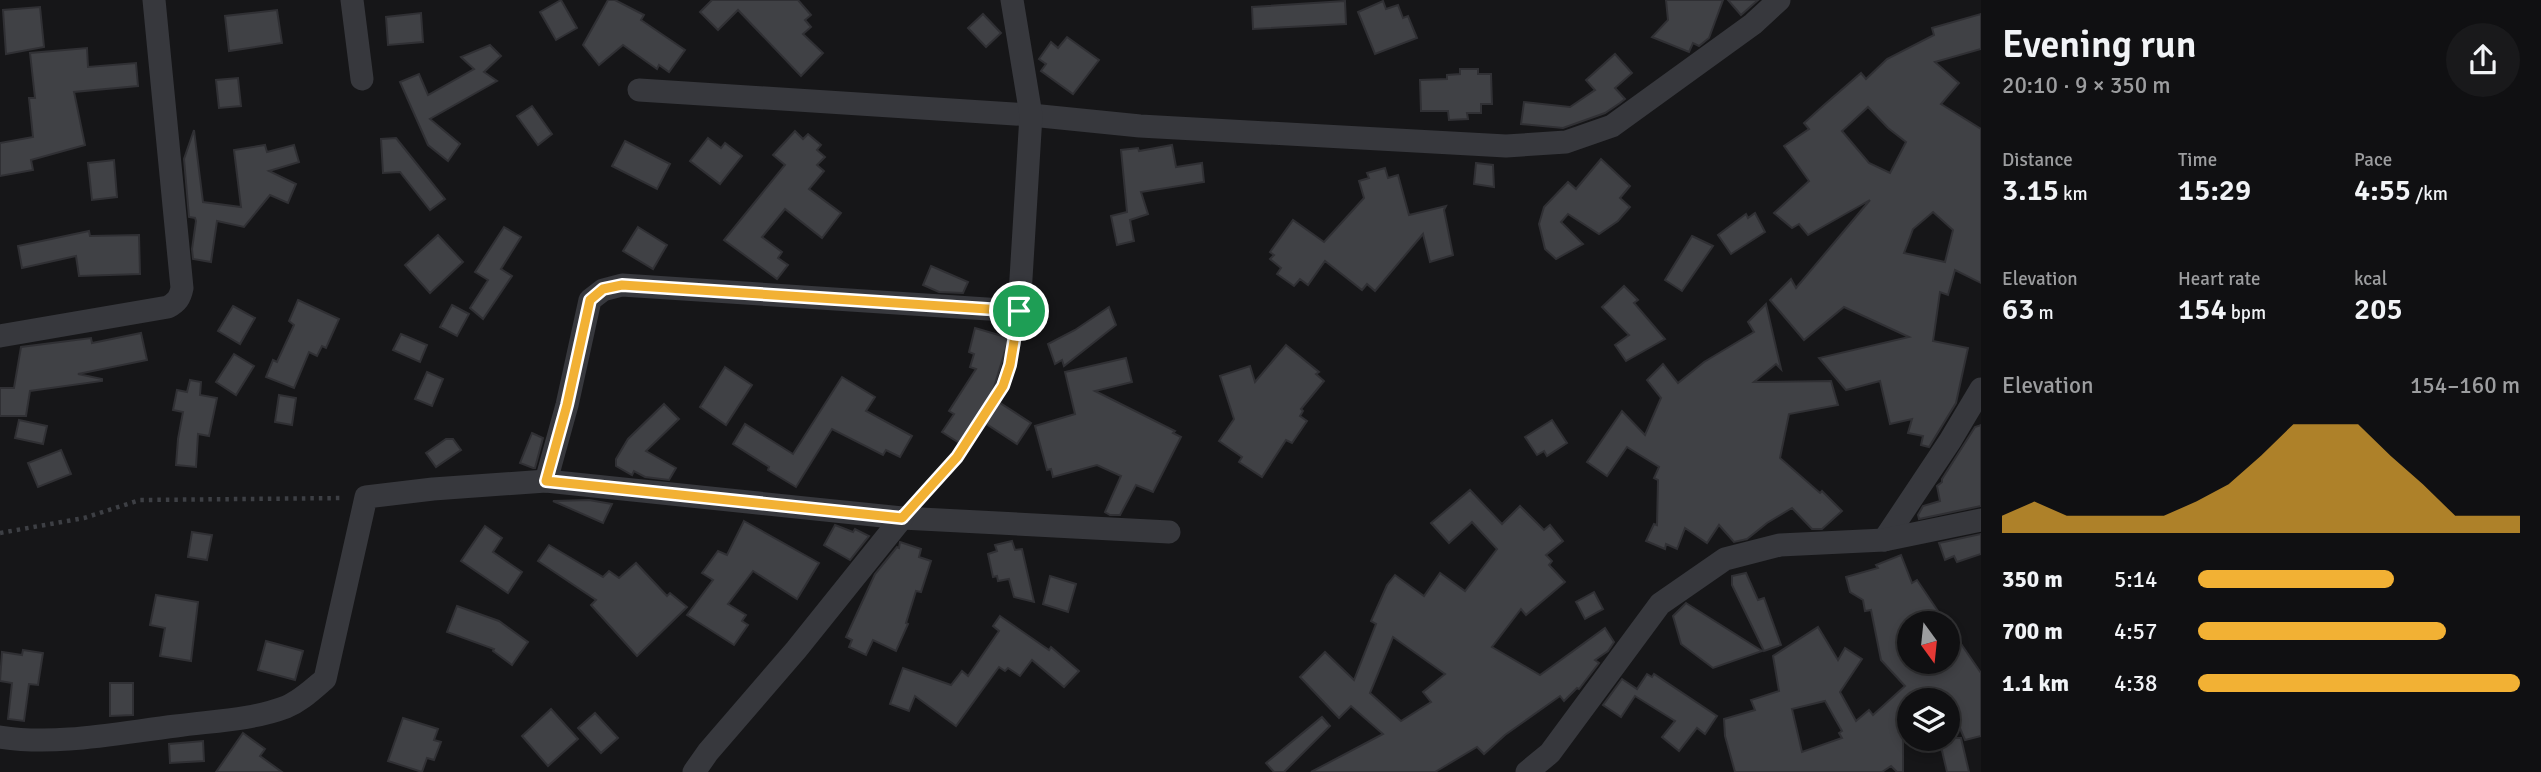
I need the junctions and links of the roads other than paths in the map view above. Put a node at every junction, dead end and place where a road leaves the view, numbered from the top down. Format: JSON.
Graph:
{"nodes":[{"id":1,"x":154,"y":0,"type":"edge"},
{"id":2,"x":352,"y":0,"type":"edge"},
{"id":3,"x":1012,"y":0,"type":"edge"},
{"id":4,"x":1779,"y":0,"type":"edge"},
{"id":5,"x":362,"y":79,"type":"dead end"},
{"id":6,"x":639,"y":90,"type":"dead end"},
{"id":7,"x":1031,"y":115,"type":"junction"},
{"id":8,"x":0,"y":336,"type":"edge"},
{"id":9,"x":1981,"y":389,"type":"edge"},
{"id":10,"x":546,"y":481,"type":"junction"},
{"id":11,"x":902,"y":518,"type":"junction"},
{"id":12,"x":1981,"y":520,"type":"edge"},
{"id":13,"x":1169,"y":532,"type":"dead end"},
{"id":14,"x":1884,"y":540,"type":"junction"},
{"id":15,"x":0,"y":737,"type":"edge"},
{"id":16,"x":694,"y":772,"type":"edge"},
{"id":17,"x":1527,"y":772,"type":"edge"}],
"edges":[{"from":1,"to":8,"type":"street"},
{"from":2,"to":5,"type":"street"},
{"from":3,"to":7,"type":"street"},
{"from":4,"to":7,"type":"street"},
{"from":6,"to":7,"type":"street"},
{"from":7,"to":10,"type":"street"},
{"from":9,"to":14,"type":"street"},
{"from":10,"to":11,"type":"street"},
{"from":10,"to":15,"type":"street"},
{"from":11,"to":13,"type":"street"},
{"from":11,"to":16,"type":"street"},
{"from":12,"to":14,"type":"street"},
{"from":14,"to":17,"type":"street"}]}
